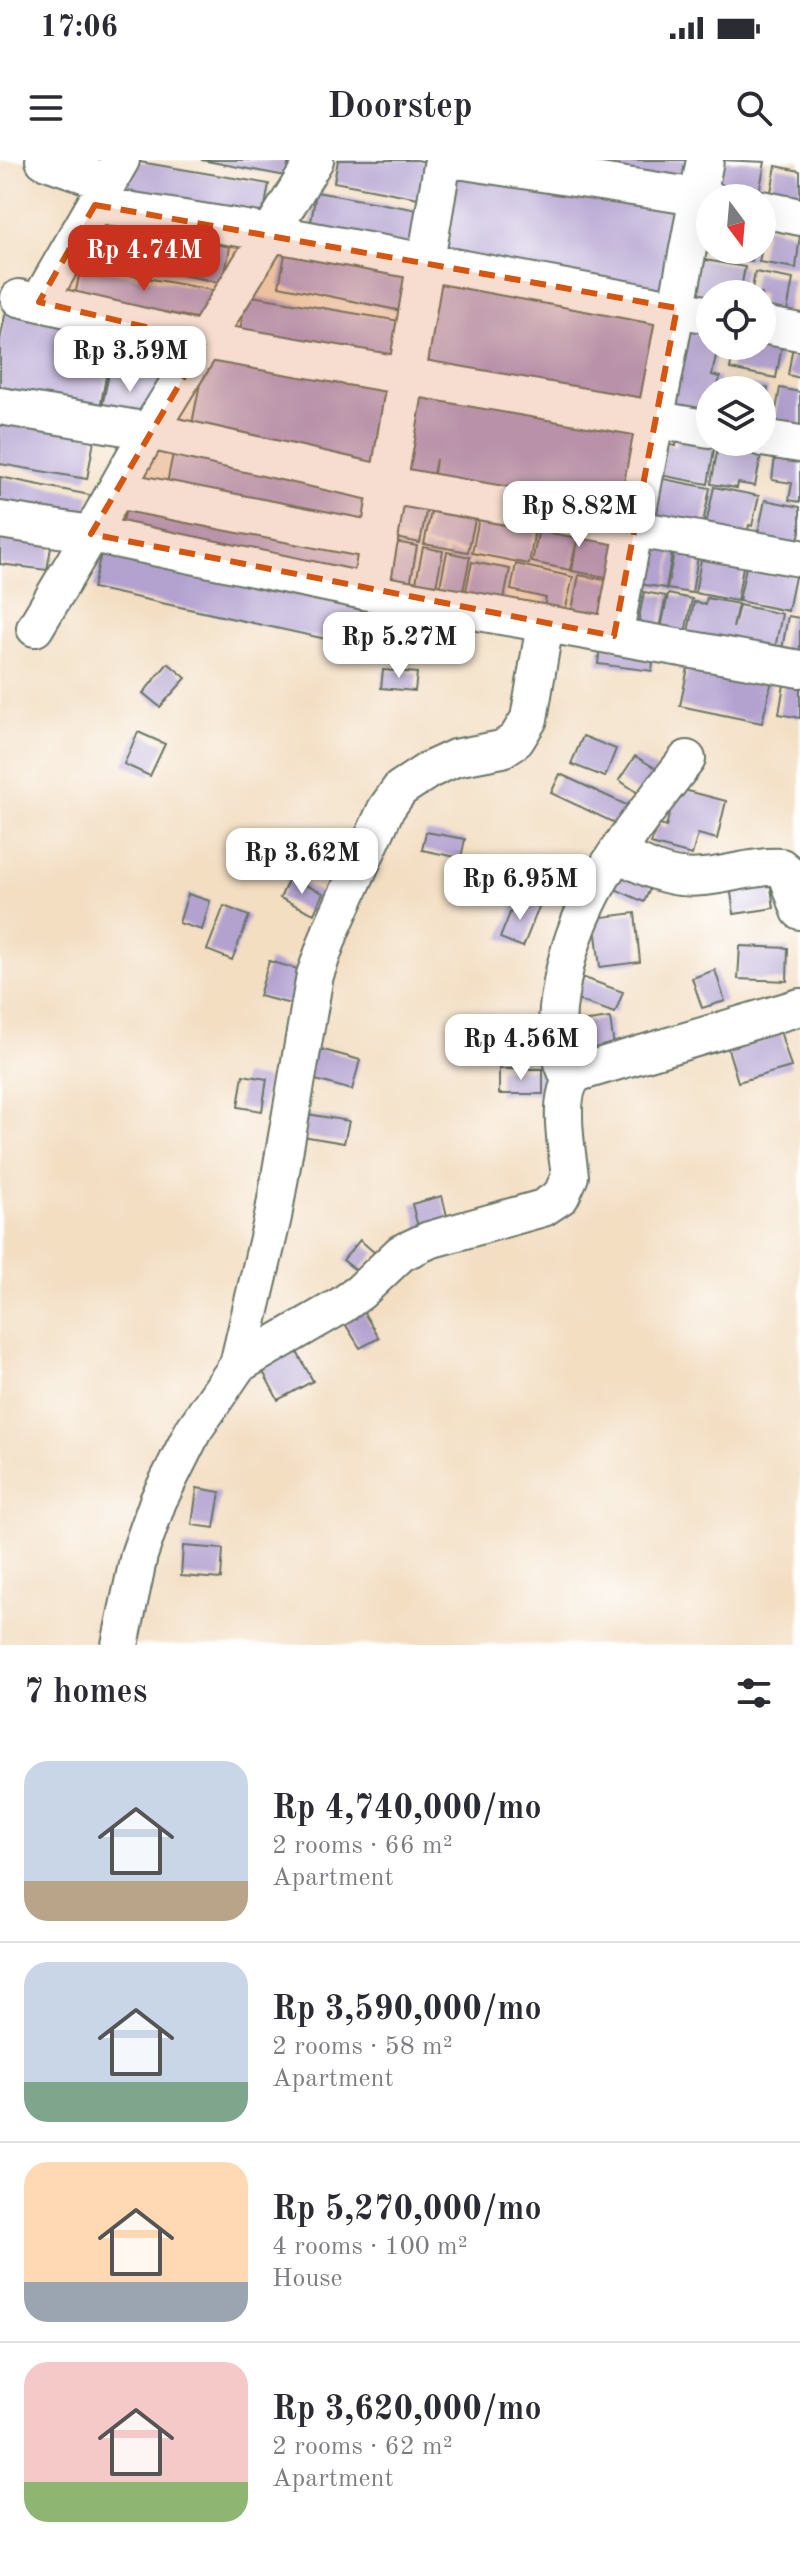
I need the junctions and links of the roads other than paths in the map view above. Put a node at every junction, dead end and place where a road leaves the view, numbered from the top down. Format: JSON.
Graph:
{"nodes":[{"id":1,"x":44,"y":160,"type":"edge"},
{"id":2,"x":315,"y":160,"type":"edge"},
{"id":3,"x":443,"y":160,"type":"edge"},
{"id":4,"x":458,"y":160,"type":"edge"},
{"id":5,"x":705,"y":160,"type":"edge"},
{"id":6,"x":107,"y":182,"type":"edge"},
{"id":7,"x":704,"y":184,"type":"edge"},
{"id":8,"x":696,"y":197,"type":"edge"},
{"id":9,"x":776,"y":212,"type":"edge"},
{"id":10,"x":800,"y":217,"type":"edge"},
{"id":11,"x":271,"y":233,"type":"junction"},
{"id":12,"x":423,"y":263,"type":"junction"},
{"id":13,"x":698,"y":264,"type":"edge"},
{"id":14,"x":694,"y":312,"type":"edge"},
{"id":15,"x":776,"y":328,"type":"edge"},
{"id":16,"x":800,"y":332,"type":"edge"},
{"id":17,"x":205,"y":341,"type":"junction"},
{"id":18,"x":405,"y":376,"type":"junction"},
{"id":19,"x":0,"y":406,"type":"edge"},
{"id":20,"x":656,"y":421,"type":"junction"},
{"id":21,"x":696,"y":427,"type":"edge"},
{"id":22,"x":149,"y":431,"type":"junction"},
{"id":23,"x":776,"y":440,"type":"edge"},
{"id":24,"x":800,"y":444,"type":"edge"},
{"id":25,"x":389,"y":485,"type":"junction"},
{"id":26,"x":117,"y":490,"type":"junction"},
{"id":27,"x":0,"y":520,"type":"edge"},
{"id":28,"x":635,"y":530,"type":"junction"},
{"id":29,"x":91,"y":534,"type":"junction"},
{"id":30,"x":379,"y":541,"type":"junction"},
{"id":31,"x":800,"y":558,"type":"edge"},
{"id":32,"x":370,"y":592,"type":"junction"},
{"id":33,"x":545,"y":624,"type":"junction"},
{"id":34,"x":35,"y":628,"type":"dead end"},
{"id":35,"x":614,"y":636,"type":"junction"},
{"id":36,"x":800,"y":669,"type":"edge"},
{"id":37,"x":687,"y":759,"type":"dead end"},
{"id":38,"x":616,"y":854,"type":"junction"},
{"id":39,"x":800,"y":911,"type":"edge"},
{"id":40,"x":800,"y":1007,"type":"edge"},
{"id":41,"x":570,"y":1079,"type":"junction"},
{"id":42,"x":238,"y":1365,"type":"junction"},
{"id":43,"x":120,"y":1645,"type":"edge"}],
"edges":[{"from":1,"to":6,"type":"street"},
{"from":2,"to":11,"type":"street"},
{"from":3,"to":12,"type":"street"},
{"from":4,"to":8,"type":"street"},
{"from":5,"to":7,"type":"street"},
{"from":6,"to":11,"type":"street"},
{"from":6,"to":17,"type":"street"},
{"from":9,"to":10,"type":"street"},
{"from":11,"to":12,"type":"street"},
{"from":11,"to":17,"type":"street"},
{"from":12,"to":14,"type":"street"},
{"from":12,"to":18,"type":"street"},
{"from":13,"to":14,"type":"street"},
{"from":14,"to":20,"type":"street"},
{"from":15,"to":16,"type":"street"},
{"from":17,"to":18,"type":"street"},
{"from":17,"to":22,"type":"street"},
{"from":18,"to":20,"type":"street"},
{"from":18,"to":25,"type":"street"},
{"from":19,"to":22,"type":"street"},
{"from":20,"to":21,"type":"street"},
{"from":20,"to":28,"type":"street"},
{"from":22,"to":25,"type":"street"},
{"from":22,"to":26,"type":"street"},
{"from":23,"to":24,"type":"street"},
{"from":25,"to":28,"type":"street"},
{"from":25,"to":30,"type":"street"},
{"from":26,"to":29,"type":"street"},
{"from":26,"to":30,"type":"street"},
{"from":27,"to":29,"type":"street"},
{"from":28,"to":31,"type":"street"},
{"from":28,"to":35,"type":"street"},
{"from":29,"to":32,"type":"street"},
{"from":29,"to":34,"type":"street"},
{"from":30,"to":32,"type":"street"},
{"from":32,"to":33,"type":"street"},
{"from":33,"to":35,"type":"street"},
{"from":33,"to":42,"type":"street"},
{"from":35,"to":36,"type":"street"},
{"from":37,"to":38,"type":"street"},
{"from":38,"to":39,"type":"street"},
{"from":38,"to":41,"type":"street"},
{"from":40,"to":41,"type":"street"},
{"from":41,"to":42,"type":"street"},
{"from":42,"to":43,"type":"street"}]}
